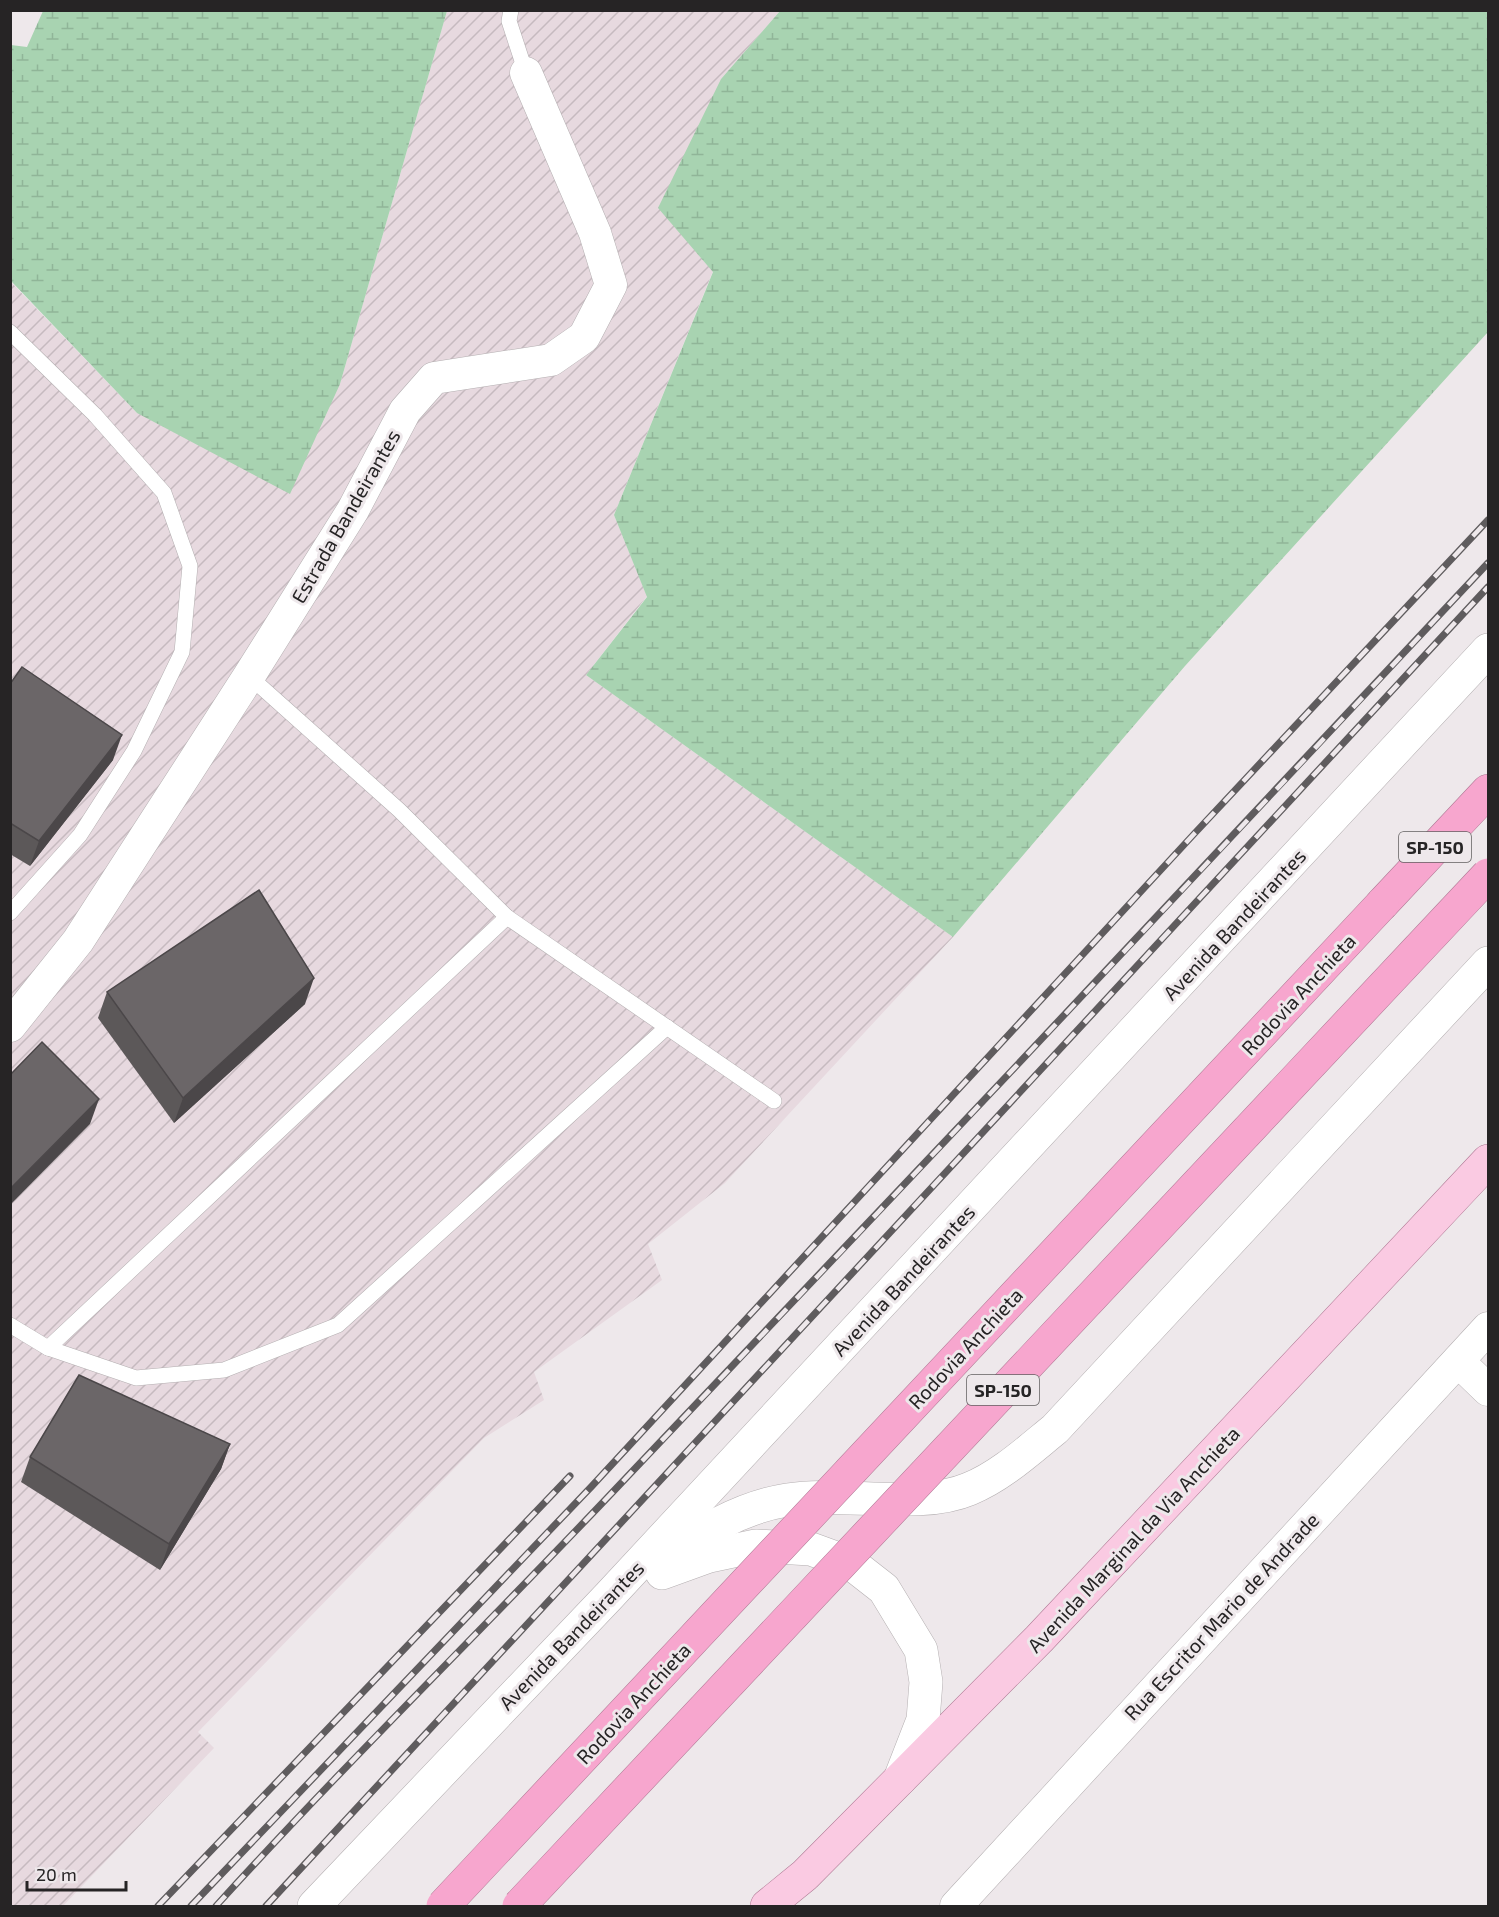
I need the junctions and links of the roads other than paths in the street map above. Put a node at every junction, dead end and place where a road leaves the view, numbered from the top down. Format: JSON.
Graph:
{"nodes":[{"id":1,"x":511,"y":10,"type":"edge"},
{"id":2,"x":526,"y":74,"type":"joint"},
{"id":3,"x":10,"y":332,"type":"edge"},
{"id":4,"x":1488,"y":650,"type":"edge"},
{"id":5,"x":249,"y":676,"type":"junction"},
{"id":6,"x":1488,"y":791,"type":"edge"},
{"id":7,"x":1488,"y":875,"type":"edge"},
{"id":8,"x":10,"y":913,"type":"edge"},
{"id":9,"x":507,"y":917,"type":"junction"},
{"id":10,"x":1488,"y":963,"type":"edge"},
{"id":11,"x":10,"y":1026,"type":"edge"},
{"id":12,"x":667,"y":1027,"type":"junction"},
{"id":13,"x":774,"y":1101,"type":"dead end"},
{"id":14,"x":1488,"y":1161,"type":"edge"},
{"id":15,"x":10,"y":1325,"type":"edge"},
{"id":16,"x":1488,"y":1328,"type":"edge"},
{"id":17,"x":48,"y":1348,"type":"junction"},
{"id":18,"x":1458,"y":1361,"type":"junction"},
{"id":19,"x":1488,"y":1390,"type":"edge"},
{"id":20,"x":609,"y":1596,"type":"junction"},
{"id":21,"x":900,"y":1779,"type":"junction"},
{"id":22,"x":314,"y":1906,"type":"edge"},
{"id":23,"x":443,"y":1906,"type":"edge"},
{"id":24,"x":519,"y":1906,"type":"edge"},
{"id":25,"x":767,"y":1906,"type":"edge"},
{"id":26,"x":956,"y":1906,"type":"edge"}],
"edges":[{"from":1,"to":2,"type":"lane"},
{"from":2,"to":5,"type":"street","name":"Estrada Bandeirantes"},
{"from":3,"to":8,"type":"lane"},
{"from":4,"to":20,"type":"main road","name":"Avenida Bandeirantes"},
{"from":5,"to":9,"type":"lane"},
{"from":5,"to":11,"type":"street","name":"Estrada Bandeirantes"},
{"from":6,"to":23,"type":"highway","name":"Rodovia Anchieta","number":"SP-150","bridge":true},
{"from":7,"to":24,"type":"highway","number":"SP-150","bridge":true},
{"from":9,"to":12,"type":"lane"},
{"from":9,"to":17,"type":"lane"},
{"from":10,"to":20,"type":"main road"},
{"from":12,"to":13,"type":"lane"},
{"from":12,"to":17,"type":"lane"},
{"from":14,"to":21,"type":"main road","name":"Avenida Marginal da Via Anchieta"},
{"from":15,"to":17,"type":"lane"},
{"from":16,"to":18,"type":"street","name":"Rua Escritor Mario de Andrade"},
{"from":18,"to":19,"type":"street"},
{"from":18,"to":26,"type":"street","name":"Rua Escritor Mario de Andrade"},
{"from":20,"to":21,"type":"main road"},
{"from":20,"to":22,"type":"main road","name":"Avenida Bandeirantes"},
{"from":21,"to":25,"type":"main road","name":"Avenida Marginal da Via Anchieta"}]}
